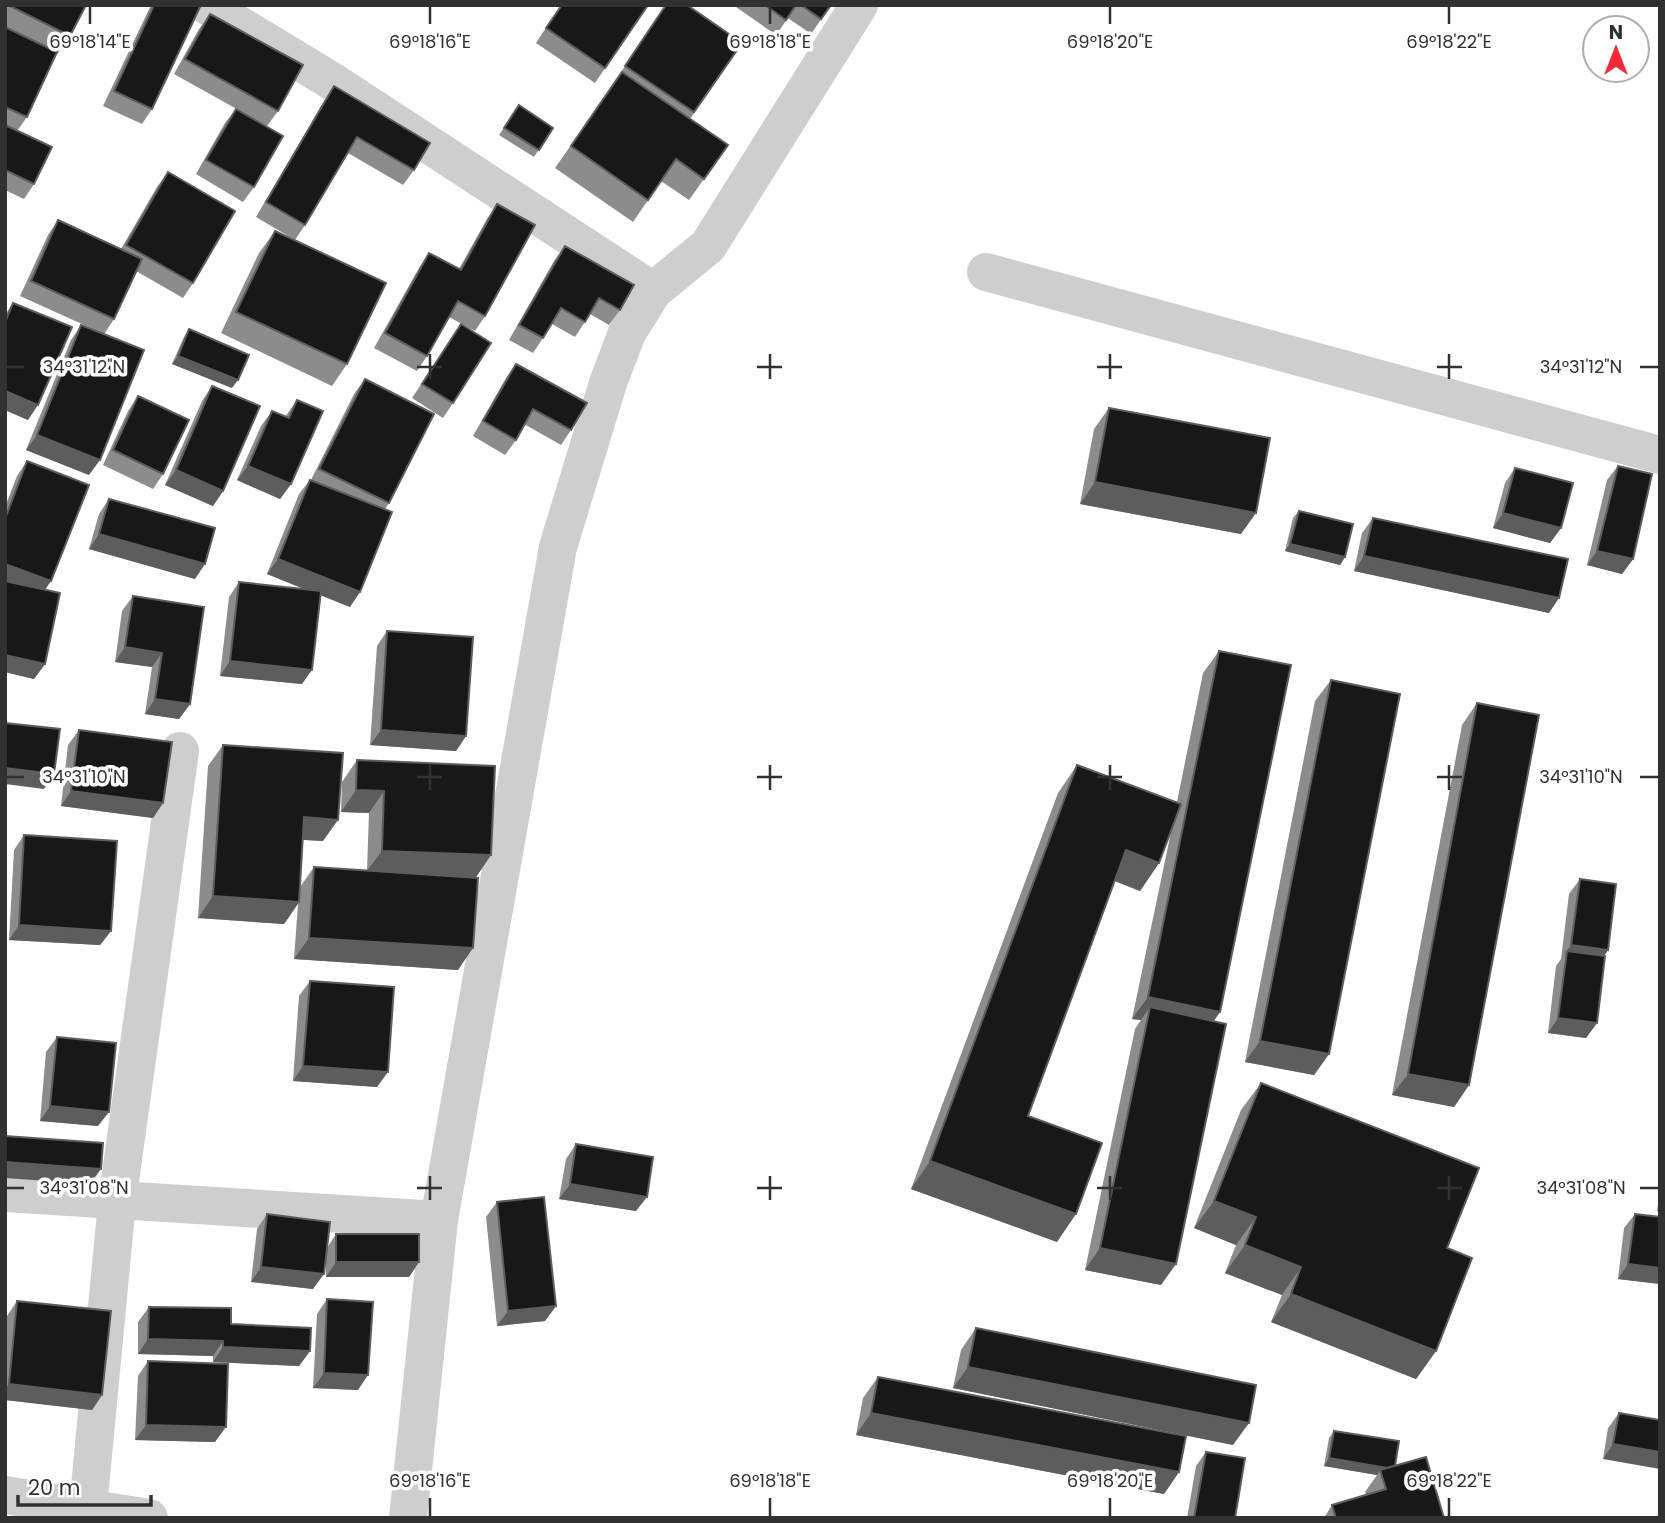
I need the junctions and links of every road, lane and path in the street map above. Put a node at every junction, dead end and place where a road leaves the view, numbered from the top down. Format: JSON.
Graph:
{"nodes":[{"id":1,"x":206,"y":5,"type":"edge"},
{"id":2,"x":859,"y":5,"type":"edge"},
{"id":3,"x":986,"y":272,"type":"dead end"},
{"id":4,"x":653,"y":291,"type":"junction"},
{"id":5,"x":1660,"y":454,"type":"edge"},
{"id":6,"x":180,"y":751,"type":"dead end"},
{"id":7,"x":5,"y":1193,"type":"edge"},
{"id":8,"x":117,"y":1202,"type":"junction"},
{"id":9,"x":439,"y":1220,"type":"junction"},
{"id":10,"x":5,"y":1494,"type":"edge"},
{"id":11,"x":88,"y":1508,"type":"junction"},
{"id":12,"x":149,"y":1518,"type":"edge"},
{"id":13,"x":408,"y":1518,"type":"edge"}],
"edges":[{"from":1,"to":4,"type":"street"},
{"from":2,"to":4,"type":"street"},
{"from":3,"to":5,"type":"street"},
{"from":4,"to":9,"type":"street"},
{"from":6,"to":8,"type":"street"},
{"from":7,"to":8,"type":"street"},
{"from":8,"to":9,"type":"street"},
{"from":8,"to":11,"type":"street"},
{"from":9,"to":13,"type":"street"},
{"from":10,"to":11,"type":"street"},
{"from":11,"to":12,"type":"street"}]}
